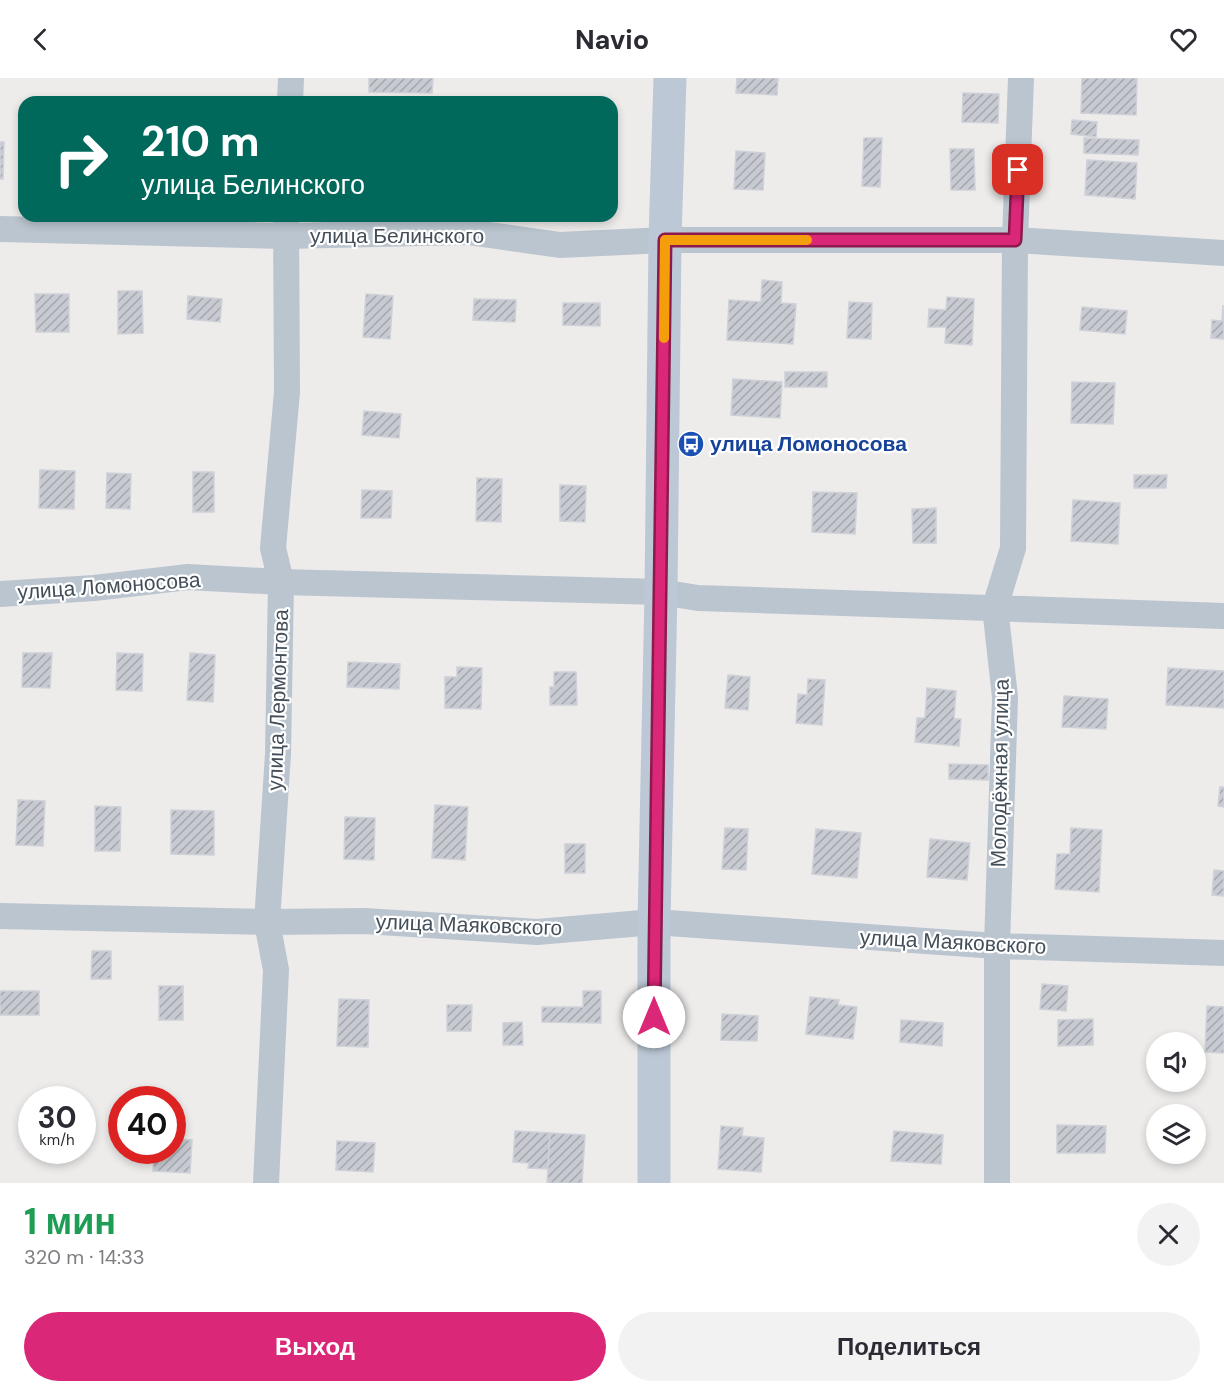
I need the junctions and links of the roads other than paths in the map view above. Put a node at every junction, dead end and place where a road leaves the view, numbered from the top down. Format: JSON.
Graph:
{"nodes":[{"id":1,"x":291,"y":78,"type":"edge"},
{"id":2,"x":670,"y":78,"type":"edge"},
{"id":3,"x":1021,"y":78,"type":"edge"},
{"id":4,"x":290,"y":96,"type":"edge"},
{"id":5,"x":286,"y":226,"type":"edge"},
{"id":6,"x":0,"y":229,"type":"edge"},
{"id":7,"x":665,"y":240,"type":"junction"},
{"id":8,"x":1015,"y":240,"type":"junction"},
{"id":9,"x":1224,"y":253,"type":"edge"},
{"id":10,"x":281,"y":582,"type":"junction"},
{"id":11,"x":661,"y":592,"type":"junction"},
{"id":12,"x":0,"y":594,"type":"edge"},
{"id":13,"x":995,"y":607,"type":"junction"},
{"id":14,"x":1224,"y":616,"type":"edge"},
{"id":15,"x":0,"y":916,"type":"edge"},
{"id":16,"x":267,"y":922,"type":"junction"},
{"id":17,"x":654,"y":922,"type":"junction"},
{"id":18,"x":997,"y":946,"type":"junction"},
{"id":19,"x":1224,"y":953,"type":"edge"},
{"id":20,"x":266,"y":1183,"type":"edge"},
{"id":21,"x":654,"y":1183,"type":"edge"},
{"id":22,"x":997,"y":1183,"type":"edge"}],
"edges":[{"from":1,"to":4,"type":"street"},
{"from":2,"to":7,"type":"street"},
{"from":3,"to":8,"type":"street","name":"Молодёжная улица"},
{"from":5,"to":6,"type":"street","name":"улица Белинского"},
{"from":5,"to":7,"type":"street","name":"улица Белинского"},
{"from":5,"to":10,"type":"street","name":"улица Лермонтова"},
{"from":7,"to":8,"type":"street","name":"улица Белинского"},
{"from":7,"to":11,"type":"street"},
{"from":8,"to":9,"type":"street","name":"улица Белинского"},
{"from":8,"to":13,"type":"street","name":"Молодёжная улица"},
{"from":10,"to":11,"type":"street","name":"улица Ломоносова"},
{"from":10,"to":12,"type":"street","name":"улица Ломоносова"},
{"from":10,"to":16,"type":"street","name":"улица Лермонтова"},
{"from":11,"to":13,"type":"street","name":"улица Ломоносова"},
{"from":11,"to":17,"type":"street"},
{"from":13,"to":14,"type":"street","name":"улица Ломоносова"},
{"from":13,"to":18,"type":"street","name":"Молодёжная улица"},
{"from":15,"to":16,"type":"street","name":"улица Маяковского"},
{"from":16,"to":17,"type":"street","name":"улица Маяковского"},
{"from":16,"to":20,"type":"street","name":"улица Лермонтова"},
{"from":17,"to":18,"type":"street","name":"улица Маяковского"},
{"from":17,"to":21,"type":"street"},
{"from":18,"to":19,"type":"street","name":"улица Маяковского"},
{"from":18,"to":22,"type":"street","name":"Молодёжная улица"}]}
